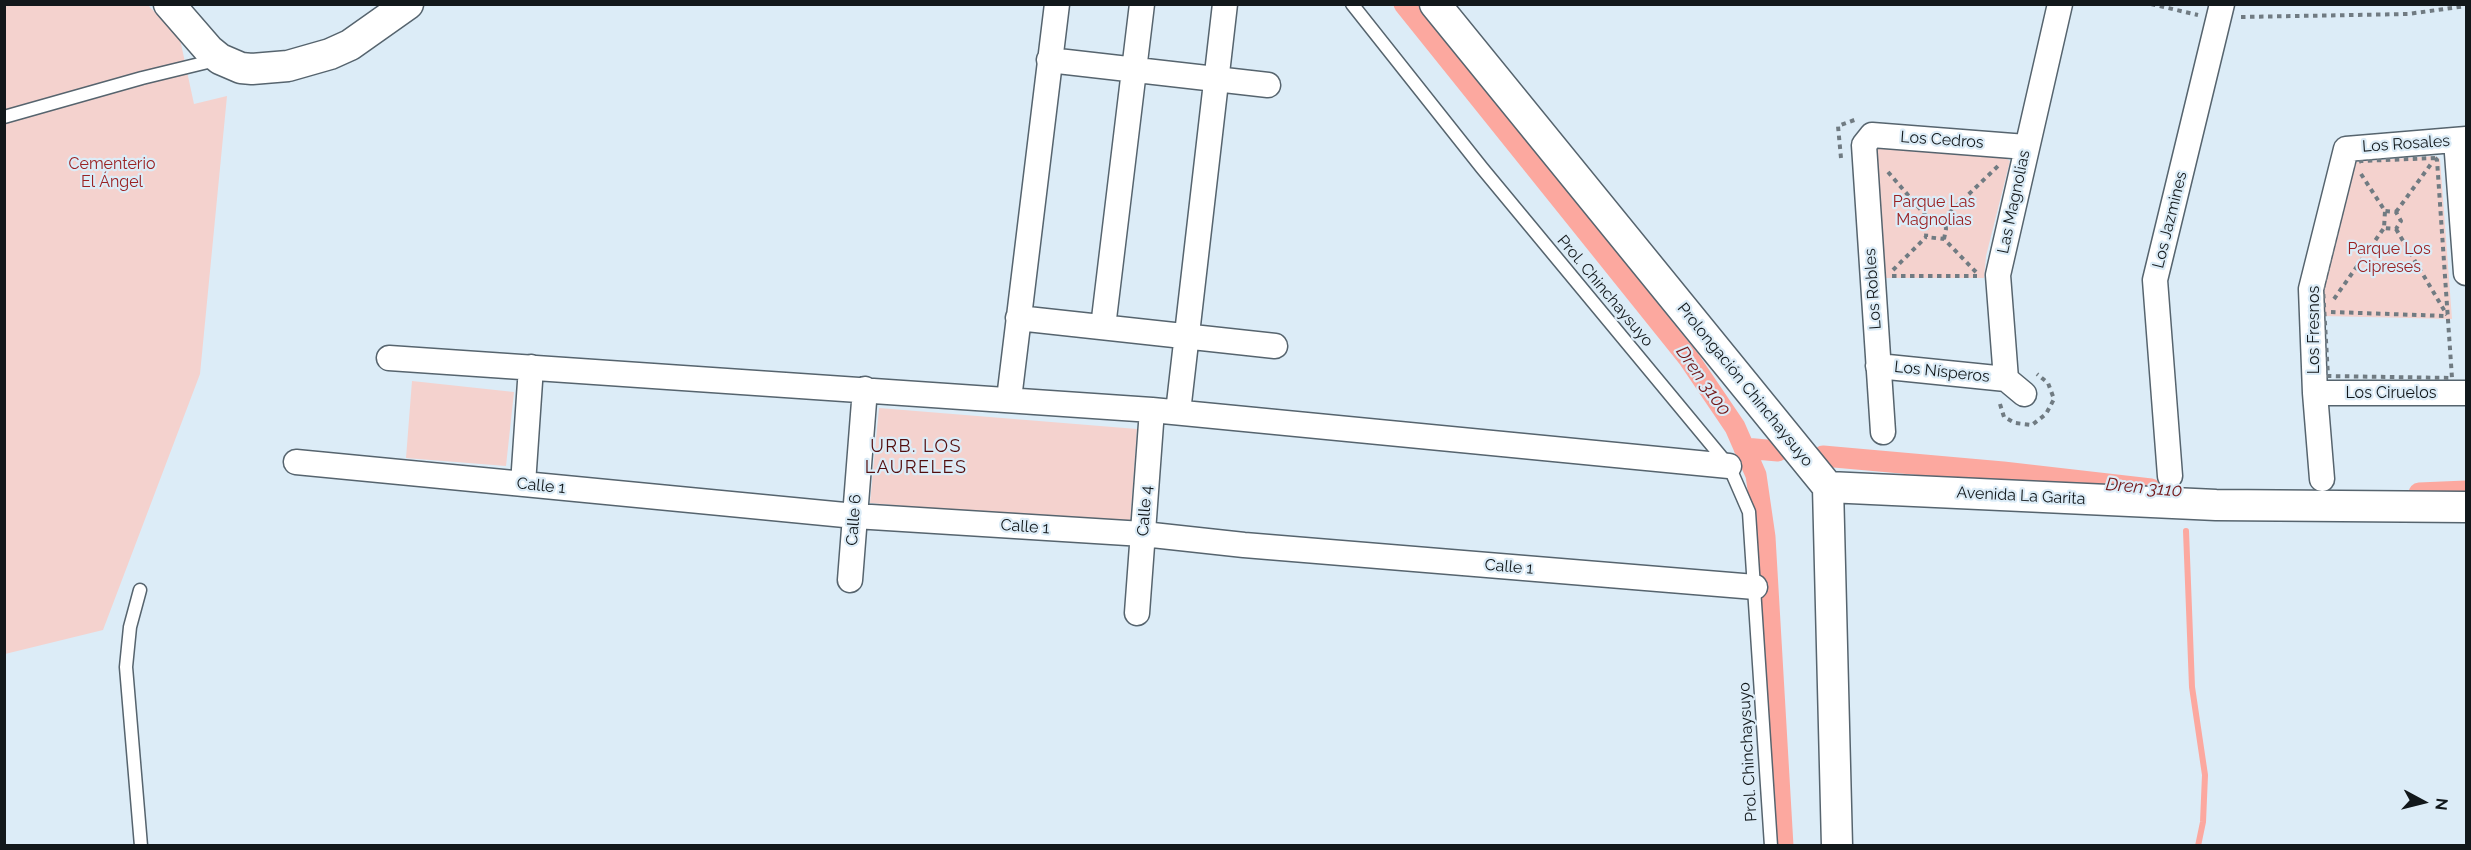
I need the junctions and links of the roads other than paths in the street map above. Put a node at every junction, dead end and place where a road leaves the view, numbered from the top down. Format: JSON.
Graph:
{"nodes":[{"id":1,"x":408,"y":4,"type":"edge"},
{"id":2,"x":1057,"y":4,"type":"edge"},
{"id":3,"x":1142,"y":4,"type":"edge"},
{"id":4,"x":1225,"y":4,"type":"edge"},
{"id":5,"x":1352,"y":4,"type":"edge"},
{"id":6,"x":1435,"y":4,"type":"edge"},
{"id":7,"x":2060,"y":4,"type":"edge"},
{"id":8,"x":176,"y":7,"type":"edge"},
{"id":9,"x":2221,"y":13,"type":"edge"},
{"id":10,"x":220,"y":59,"type":"junction"},
{"id":11,"x":1049,"y":60,"type":"junction"},
{"id":12,"x":1134,"y":70,"type":"junction"},
{"id":13,"x":1216,"y":79,"type":"junction"},
{"id":14,"x":1268,"y":85,"type":"dead end"},
{"id":15,"x":4,"y":117,"type":"edge"},
{"id":16,"x":2461,"y":140,"type":"edge"},
{"id":17,"x":1864,"y":145,"type":"joint"},
{"id":18,"x":2026,"y":147,"type":"junction"},
{"id":19,"x":2350,"y":156,"type":"joint"},
{"id":20,"x":2466,"y":273,"type":"edge"},
{"id":21,"x":1018,"y":318,"type":"junction"},
{"id":22,"x":1103,"y":327,"type":"junction"},
{"id":23,"x":1187,"y":336,"type":"junction"},
{"id":24,"x":1275,"y":346,"type":"dead end"},
{"id":25,"x":389,"y":358,"type":"dead end"},
{"id":26,"x":1878,"y":366,"type":"junction"},
{"id":27,"x":531,"y":367,"type":"junction"},
{"id":28,"x":2015,"y":386,"type":"joint"},
{"id":29,"x":866,"y":389,"type":"junction"},
{"id":30,"x":2315,"y":393,"type":"junction"},
{"id":31,"x":2466,"y":393,"type":"edge"},
{"id":32,"x":1009,"y":399,"type":"junction"},
{"id":33,"x":1152,"y":410,"type":"junction"},
{"id":34,"x":1178,"y":412,"type":"junction"},
{"id":35,"x":1883,"y":432,"type":"dead end"},
{"id":36,"x":296,"y":462,"type":"dead end"},
{"id":37,"x":1729,"y":466,"type":"junction"},
{"id":38,"x":2170,"y":476,"type":"dead end"},
{"id":39,"x":2322,"y":479,"type":"dead end"},
{"id":40,"x":523,"y":484,"type":"junction"},
{"id":41,"x":1828,"y":487,"type":"junction"},
{"id":42,"x":2466,"y":507,"type":"edge"},
{"id":43,"x":855,"y":516,"type":"junction"},
{"id":44,"x":1143,"y":534,"type":"junction"},
{"id":45,"x":850,"y":580,"type":"dead end"},
{"id":46,"x":1755,"y":587,"type":"junction"},
{"id":47,"x":140,"y":590,"type":"dead end"},
{"id":48,"x":1137,"y":613,"type":"dead end"},
{"id":49,"x":141,"y":846,"type":"edge"},
{"id":50,"x":1771,"y":846,"type":"edge"},
{"id":51,"x":1837,"y":846,"type":"edge"}],
"edges":[{"from":1,"to":10,"type":"street"},
{"from":2,"to":11,"type":"street"},
{"from":3,"to":12,"type":"street"},
{"from":4,"to":13,"type":"street"},
{"from":5,"to":37,"type":"lane","name":"Prol. Chinchaysuyo"},
{"from":6,"to":41,"type":"street","name":"Prolongación Chinchaysuyo"},
{"from":7,"to":18,"type":"street","name":"Las Magnolias"},
{"from":8,"to":10,"type":"street"},
{"from":9,"to":38,"type":"street","name":"Los Jazmines"},
{"from":10,"to":15,"type":"lane"},
{"from":11,"to":12,"type":"street"},
{"from":11,"to":21,"type":"street"},
{"from":12,"to":13,"type":"street"},
{"from":12,"to":22,"type":"street"},
{"from":13,"to":14,"type":"street"},
{"from":13,"to":23,"type":"street"},
{"from":16,"to":19,"type":"street","name":"Los Rosales"},
{"from":16,"to":20,"type":"street"},
{"from":17,"to":18,"type":"street","name":"Los Cedros"},
{"from":17,"to":26,"type":"street","name":"Los Robles"},
{"from":18,"to":28,"type":"street","name":"Las Magnolias"},
{"from":19,"to":30,"type":"street","name":"Los Fresnos"},
{"from":21,"to":22,"type":"street"},
{"from":21,"to":32,"type":"street"},
{"from":22,"to":23,"type":"street"},
{"from":23,"to":24,"type":"street"},
{"from":23,"to":34,"type":"street"},
{"from":25,"to":27,"type":"street"},
{"from":26,"to":28,"type":"street","name":"Los Nísperos"},
{"from":26,"to":35,"type":"street","name":"Los Robles"},
{"from":27,"to":29,"type":"street"},
{"from":27,"to":40,"type":"street"},
{"from":29,"to":32,"type":"street"},
{"from":29,"to":43,"type":"street","name":"Calle 6"},
{"from":30,"to":31,"type":"street","name":"Los Ciruelos"},
{"from":30,"to":39,"type":"street","name":"Los Fresnos"},
{"from":32,"to":33,"type":"street"},
{"from":33,"to":34,"type":"street"},
{"from":33,"to":44,"type":"street","name":"Calle 4"},
{"from":34,"to":37,"type":"street"},
{"from":36,"to":40,"type":"street","name":"Calle 1"},
{"from":37,"to":46,"type":"lane","name":"Prol. Chinchaysuyo"},
{"from":40,"to":43,"type":"street","name":"Calle 1"},
{"from":41,"to":42,"type":"street","name":"Avenida La Garita"},
{"from":41,"to":51,"type":"street"},
{"from":43,"to":44,"type":"street","name":"Calle 1"},
{"from":43,"to":45,"type":"street","name":"Calle 6"},
{"from":44,"to":46,"type":"street","name":"Calle 1"},
{"from":44,"to":48,"type":"street","name":"Calle 4"},
{"from":46,"to":50,"type":"lane","name":"Prol. Chinchaysuyo"},
{"from":47,"to":49,"type":"lane"}]}
